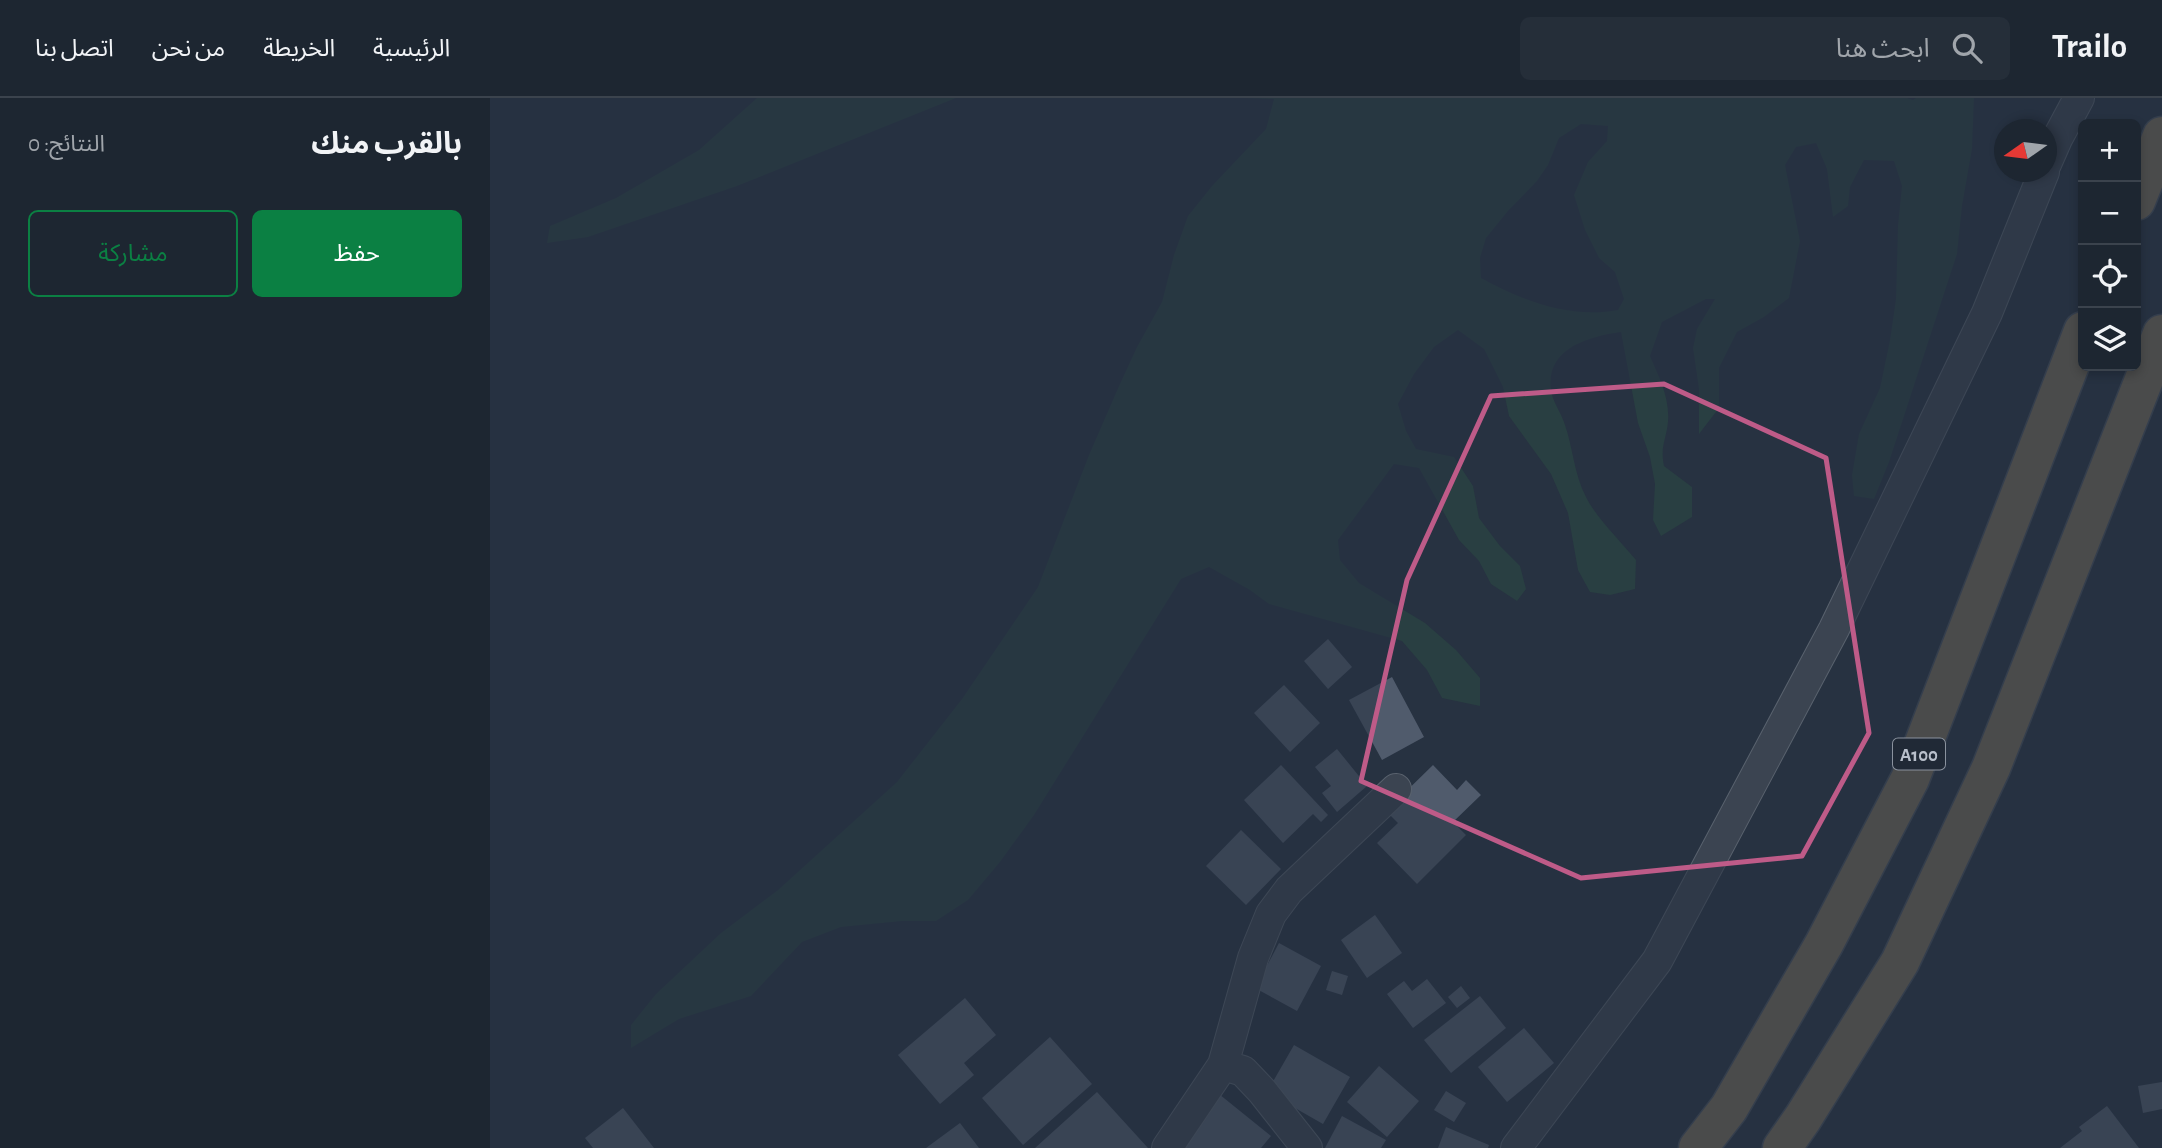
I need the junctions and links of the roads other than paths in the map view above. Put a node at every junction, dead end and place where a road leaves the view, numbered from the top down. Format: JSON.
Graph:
{"nodes":[{"id":1,"x":2079,"y":98,"type":"edge"},
{"id":2,"x":2162,"y":136,"type":"edge"},
{"id":3,"x":2057,"y":139,"type":"edge"},
{"id":4,"x":2039,"y":182,"type":"edge"},
{"id":5,"x":2141,"y":188,"type":"edge"},
{"id":6,"x":2162,"y":334,"type":"edge"},
{"id":7,"x":2078,"y":344,"type":"edge"},
{"id":8,"x":1396,"y":789,"type":"dead end"},
{"id":9,"x":1223,"y":1065,"type":"junction"},
{"id":10,"x":1167,"y":1148,"type":"edge"},
{"id":11,"x":1307,"y":1148,"type":"edge"},
{"id":12,"x":1516,"y":1148,"type":"edge"},
{"id":13,"x":1698,"y":1148,"type":"edge"},
{"id":14,"x":1782,"y":1148,"type":"edge"}],
"edges":[{"from":1,"to":3,"type":"street"},
{"from":2,"to":5,"type":"highway"},
{"from":4,"to":12,"type":"street"},
{"from":6,"to":14,"type":"highway"},
{"from":7,"to":13,"type":"highway","name":"A100","number":"A100"},
{"from":8,"to":9,"type":"street"},
{"from":9,"to":10,"type":"street"},
{"from":9,"to":11,"type":"street"}]}
